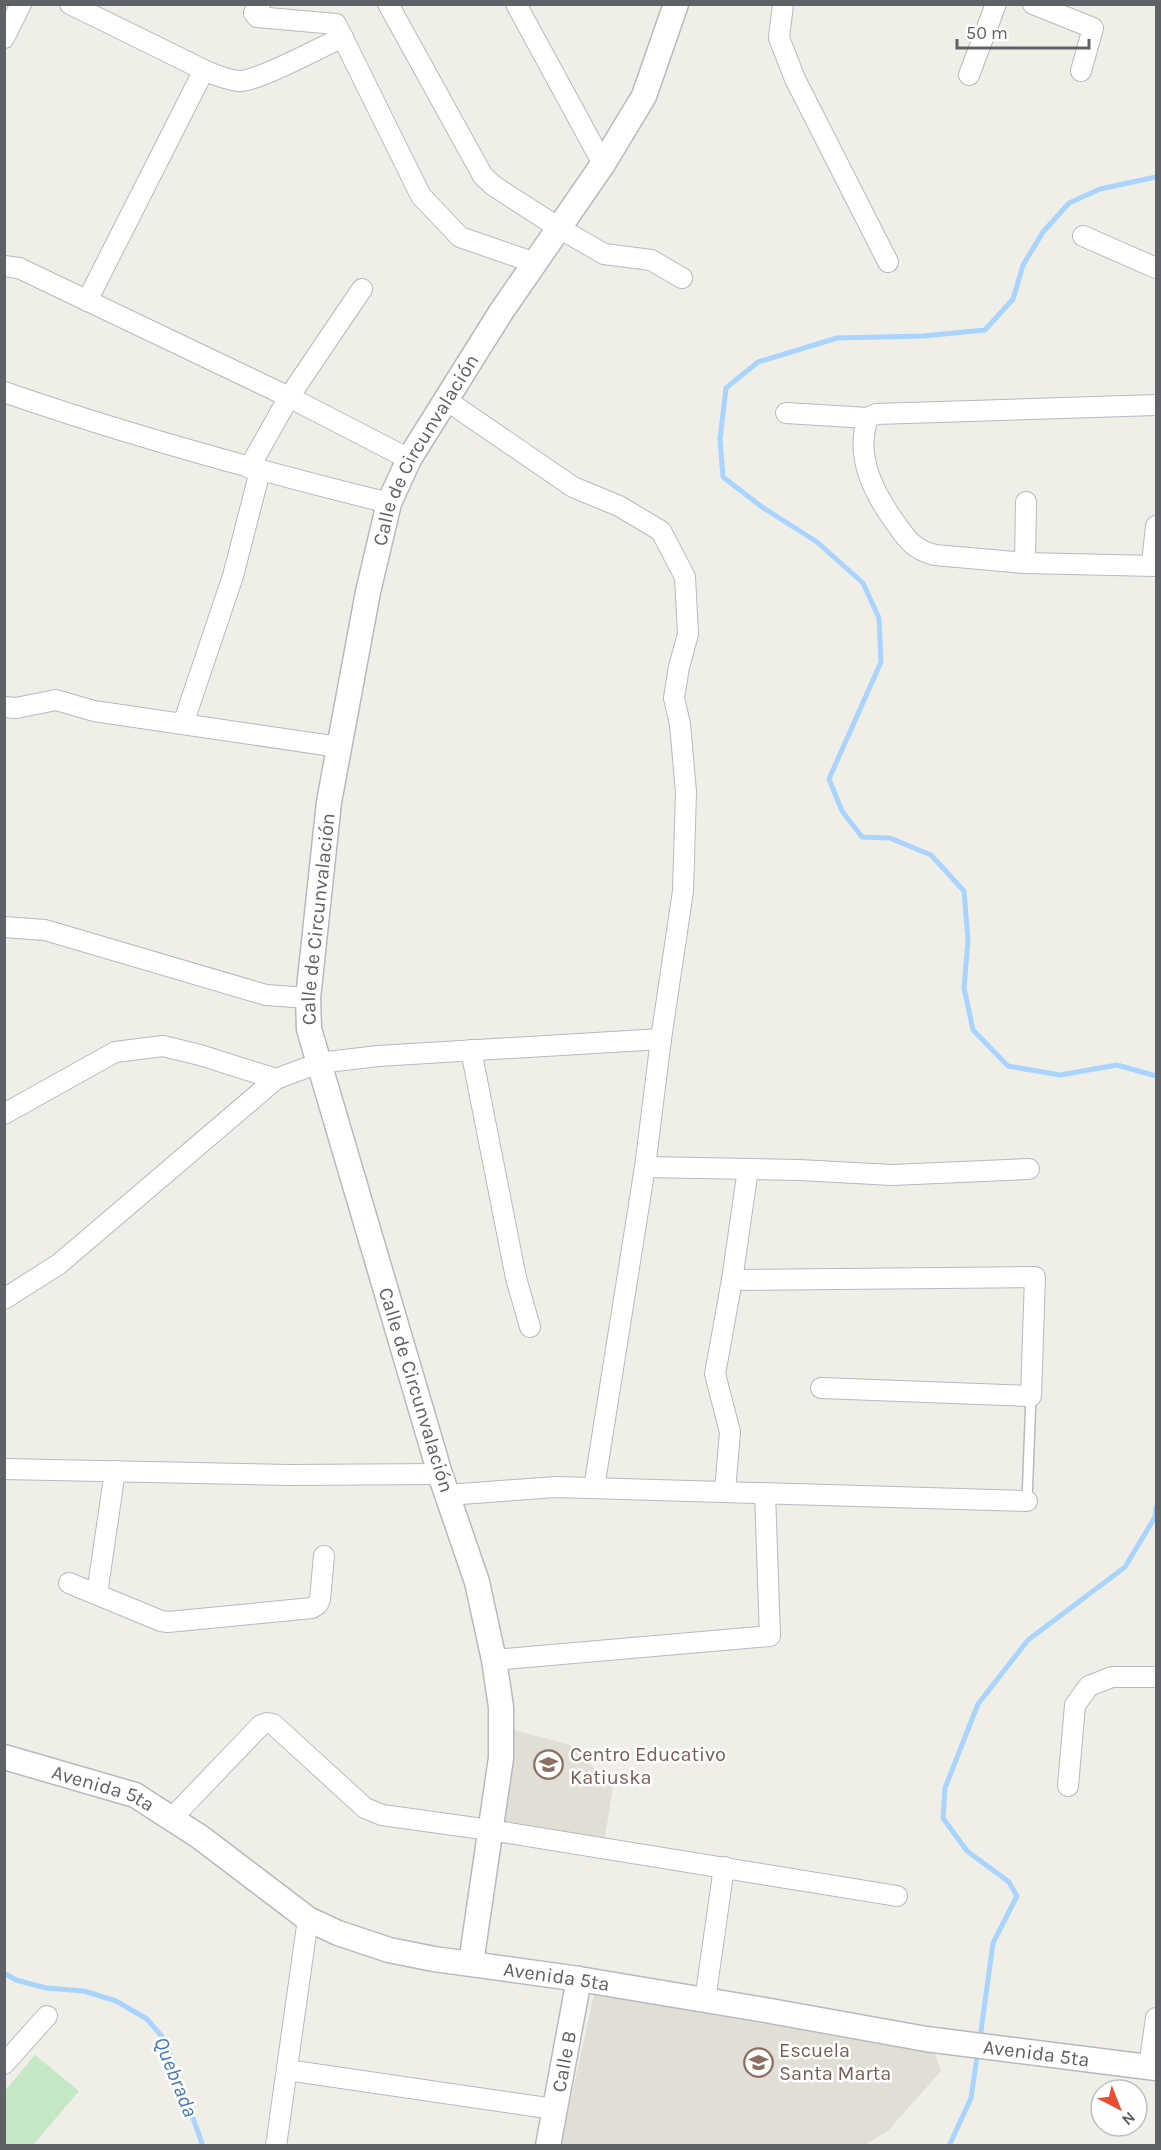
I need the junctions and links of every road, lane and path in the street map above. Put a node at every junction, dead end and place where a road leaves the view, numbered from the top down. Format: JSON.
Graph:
{"nodes":[{"id":1,"x":21,"y":4,"type":"edge"},
{"id":2,"x":70,"y":4,"type":"edge"},
{"id":3,"x":260,"y":4,"type":"edge"},
{"id":4,"x":388,"y":4,"type":"edge"},
{"id":5,"x":516,"y":4,"type":"edge"},
{"id":6,"x":676,"y":4,"type":"edge"},
{"id":7,"x":783,"y":4,"type":"edge"},
{"id":8,"x":996,"y":4,"type":"edge"},
{"id":9,"x":1033,"y":4,"type":"edge"},
{"id":10,"x":343,"y":37,"type":"junction"},
{"id":11,"x":4,"y":38,"type":"edge"},
{"id":12,"x":204,"y":70,"type":"junction"},
{"id":13,"x":1081,"y":71,"type":"dead end"},
{"id":14,"x":969,"y":75,"type":"dead end"},
{"id":15,"x":603,"y":164,"type":"junction"},
{"id":16,"x":559,"y":228,"type":"junction"},
{"id":17,"x":1083,"y":236,"type":"dead end"},
{"id":18,"x":888,"y":262,"type":"dead end"},
{"id":19,"x":535,"y":263,"type":"junction"},
{"id":20,"x":4,"y":266,"type":"edge"},
{"id":21,"x":1156,"y":268,"type":"edge"},
{"id":22,"x":682,"y":278,"type":"dead end"},
{"id":23,"x":362,"y":289,"type":"dead end"},
{"id":24,"x":87,"y":301,"type":"junction"},
{"id":25,"x":4,"y":392,"type":"edge"},
{"id":26,"x":289,"y":397,"type":"junction"},
{"id":27,"x":446,"y":400,"type":"junction"},
{"id":28,"x":1156,"y":405,"type":"edge"},
{"id":29,"x":786,"y":413,"type":"dead end"},
{"id":30,"x":868,"y":417,"type":"junction"},
{"id":31,"x":409,"y":459,"type":"junction"},
{"id":32,"x":254,"y":469,"type":"junction"},
{"id":33,"x":1026,"y":502,"type":"dead end"},
{"id":34,"x":389,"y":503,"type":"junction"},
{"id":35,"x":1156,"y":526,"type":"edge"},
{"id":36,"x":1026,"y":563,"type":"junction"},
{"id":37,"x":1156,"y":566,"type":"edge"},
{"id":38,"x":4,"y":707,"type":"edge"},
{"id":39,"x":183,"y":724,"type":"junction"},
{"id":40,"x":339,"y":747,"type":"junction"},
{"id":41,"x":4,"y":927,"type":"edge"},
{"id":42,"x":308,"y":998,"type":"junction"},
{"id":43,"x":661,"y":1039,"type":"junction"},
{"id":44,"x":471,"y":1050,"type":"junction"},
{"id":45,"x":319,"y":1063,"type":"junction"},
{"id":46,"x":276,"y":1079,"type":"junction"},
{"id":47,"x":4,"y":1114,"type":"edge"},
{"id":48,"x":645,"y":1167,"type":"junction"},
{"id":49,"x":748,"y":1169,"type":"junction"},
{"id":50,"x":1029,"y":1169,"type":"dead end"},
{"id":51,"x":732,"y":1280,"type":"junction"},
{"id":52,"x":4,"y":1299,"type":"edge"},
{"id":53,"x":531,"y":1327,"type":"dead end"},
{"id":54,"x":821,"y":1388,"type":"dead end"},
{"id":55,"x":1031,"y":1396,"type":"junction"},
{"id":56,"x":4,"y":1469,"type":"edge"},
{"id":57,"x":115,"y":1471,"type":"junction"},
{"id":58,"x":444,"y":1485,"type":"junction"},
{"id":59,"x":594,"y":1488,"type":"junction"},
{"id":60,"x":725,"y":1491,"type":"junction"},
{"id":61,"x":765,"y":1493,"type":"junction"},
{"id":62,"x":1027,"y":1501,"type":"joint"},
{"id":63,"x":324,"y":1556,"type":"dead end"},
{"id":64,"x":69,"y":1583,"type":"dead end"},
{"id":65,"x":97,"y":1594,"type":"junction"},
{"id":66,"x":494,"y":1660,"type":"junction"},
{"id":67,"x":1156,"y":1677,"type":"edge"},
{"id":68,"x":4,"y":1757,"type":"edge"},
{"id":69,"x":1068,"y":1786,"type":"dead end"},
{"id":70,"x":172,"y":1818,"type":"junction"},
{"id":71,"x":490,"y":1830,"type":"junction"},
{"id":72,"x":724,"y":1867,"type":"junction"},
{"id":73,"x":897,"y":1896,"type":"dead end"},
{"id":74,"x":308,"y":1918,"type":"junction"},
{"id":75,"x":471,"y":1963,"type":"junction"},
{"id":76,"x":579,"y":1980,"type":"junction"},
{"id":77,"x":705,"y":2000,"type":"junction"},
{"id":78,"x":47,"y":2016,"type":"dead end"},
{"id":79,"x":1156,"y":2018,"type":"edge"},
{"id":80,"x":4,"y":2064,"type":"edge"},
{"id":81,"x":1153,"y":2068,"type":"edge"},
{"id":82,"x":286,"y":2070,"type":"junction"},
{"id":83,"x":555,"y":2109,"type":"junction"},
{"id":84,"x":276,"y":2145,"type":"edge"},
{"id":85,"x":548,"y":2145,"type":"edge"}],
"edges":[{"from":1,"to":11,"type":"street"},
{"from":2,"to":12,"type":"street"},
{"from":3,"to":10,"type":"street"},
{"from":4,"to":16,"type":"street"},
{"from":5,"to":15,"type":"street"},
{"from":6,"to":15,"type":"street","name":"Calle de Circunvalación"},
{"from":7,"to":18,"type":"street"},
{"from":8,"to":14,"type":"street"},
{"from":9,"to":13,"type":"street"},
{"from":10,"to":12,"type":"street"},
{"from":10,"to":19,"type":"street"},
{"from":12,"to":24,"type":"street"},
{"from":15,"to":16,"type":"street","name":"Calle de Circunvalación"},
{"from":16,"to":19,"type":"street","name":"Calle de Circunvalación"},
{"from":16,"to":22,"type":"street"},
{"from":17,"to":21,"type":"street"},
{"from":19,"to":27,"type":"street","name":"Calle de Circunvalación"},
{"from":20,"to":24,"type":"street"},
{"from":23,"to":26,"type":"street"},
{"from":24,"to":26,"type":"street"},
{"from":25,"to":32,"type":"street"},
{"from":26,"to":31,"type":"street"},
{"from":26,"to":32,"type":"street"},
{"from":27,"to":31,"type":"street","name":"Calle de Circunvalación"},
{"from":27,"to":43,"type":"street"},
{"from":28,"to":30,"type":"street"},
{"from":29,"to":30,"type":"street"},
{"from":30,"to":36,"type":"street"},
{"from":31,"to":34,"type":"street","name":"Calle de Circunvalación"},
{"from":32,"to":34,"type":"street"},
{"from":32,"to":39,"type":"street"},
{"from":33,"to":36,"type":"street"},
{"from":34,"to":40,"type":"street","name":"Calle de Circunvalación"},
{"from":35,"to":37,"type":"street"},
{"from":36,"to":37,"type":"street"},
{"from":38,"to":39,"type":"street"},
{"from":39,"to":40,"type":"street"},
{"from":40,"to":42,"type":"street","name":"Calle de Circunvalación"},
{"from":41,"to":42,"type":"street"},
{"from":42,"to":45,"type":"street","name":"Calle de Circunvalación"},
{"from":43,"to":44,"type":"street"},
{"from":43,"to":48,"type":"street"},
{"from":44,"to":45,"type":"street"},
{"from":44,"to":53,"type":"street"},
{"from":45,"to":46,"type":"street"},
{"from":45,"to":58,"type":"street","name":"Calle de Circunvalación"},
{"from":46,"to":47,"type":"street"},
{"from":46,"to":52,"type":"street"},
{"from":48,"to":49,"type":"street"},
{"from":48,"to":59,"type":"street"},
{"from":49,"to":50,"type":"street"},
{"from":49,"to":51,"type":"street"},
{"from":51,"to":55,"type":"street"},
{"from":51,"to":60,"type":"street"},
{"from":54,"to":55,"type":"street"},
{"from":55,"to":62,"type":"lane"},
{"from":56,"to":57,"type":"street"},
{"from":57,"to":58,"type":"street"},
{"from":57,"to":65,"type":"street"},
{"from":58,"to":59,"type":"street"},
{"from":58,"to":66,"type":"street","name":"Calle de Circunvalación"},
{"from":59,"to":60,"type":"street"},
{"from":60,"to":61,"type":"street"},
{"from":61,"to":62,"type":"street"},
{"from":61,"to":66,"type":"street"},
{"from":63,"to":65,"type":"street"},
{"from":64,"to":65,"type":"street"},
{"from":66,"to":71,"type":"street","name":"Calle de Circunvalación"},
{"from":67,"to":69,"type":"street"},
{"from":68,"to":70,"type":"street","name":"Avenida 5ta"},
{"from":70,"to":71,"type":"street"},
{"from":70,"to":74,"type":"street","name":"Avenida 5ta"},
{"from":71,"to":72,"type":"street"},
{"from":71,"to":75,"type":"street","name":"Calle de Circunvalación"},
{"from":72,"to":73,"type":"street"},
{"from":72,"to":77,"type":"street"},
{"from":74,"to":75,"type":"street","name":"Avenida 5ta"},
{"from":74,"to":82,"type":"street"},
{"from":75,"to":76,"type":"street","name":"Avenida 5ta"},
{"from":76,"to":77,"type":"street","name":"Avenida 5ta"},
{"from":76,"to":83,"type":"street","name":"Calle B"},
{"from":77,"to":81,"type":"street","name":"Avenida 5ta"},
{"from":78,"to":80,"type":"street"},
{"from":79,"to":81,"type":"street"},
{"from":82,"to":83,"type":"street"},
{"from":82,"to":84,"type":"street"},
{"from":83,"to":85,"type":"street","name":"Calle B"}]}
